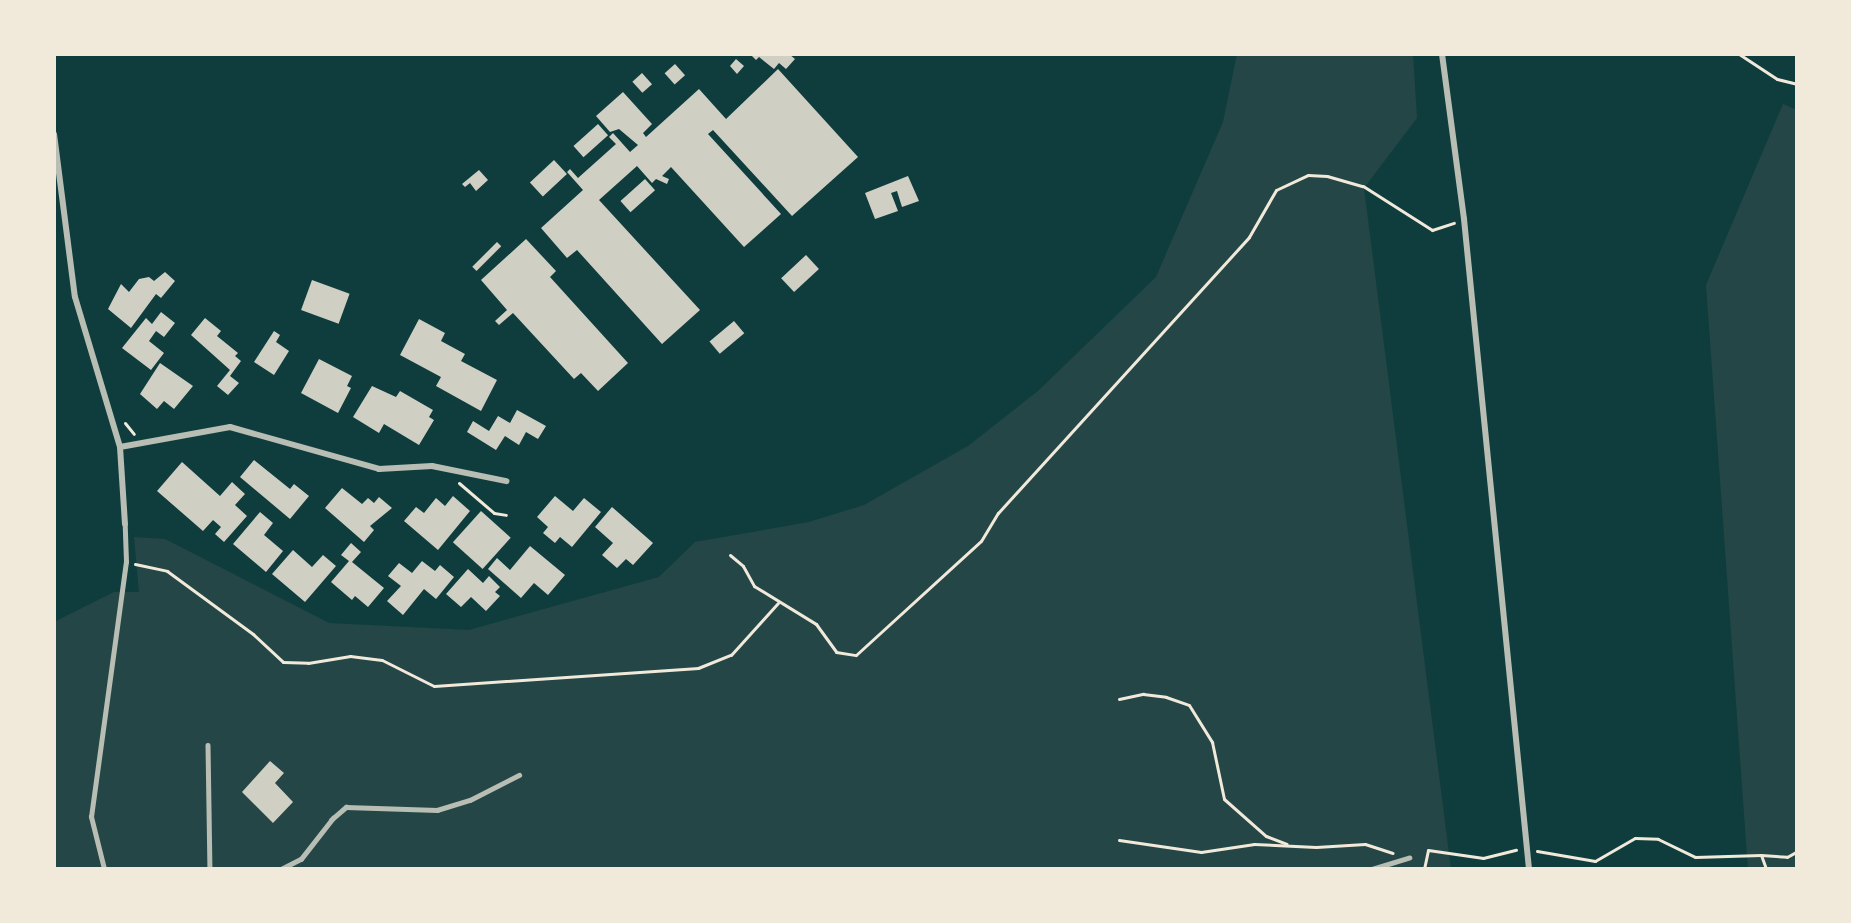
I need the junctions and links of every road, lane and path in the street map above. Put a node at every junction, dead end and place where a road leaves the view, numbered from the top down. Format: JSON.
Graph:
{"nodes":[{"id":1,"x":1442,"y":54,"type":"edge"},
{"id":2,"x":1739,"y":54,"type":"edge"},
{"id":3,"x":1797,"y":84,"type":"edge"},
{"id":4,"x":54,"y":134,"type":"edge"},
{"id":5,"x":1464,"y":219,"type":"junction"},
{"id":6,"x":120,"y":447,"type":"junction"},
{"id":7,"x":506,"y":481,"type":"dead end"},
{"id":8,"x":125,"y":524,"type":"joint"},
{"id":9,"x":730,"y":555,"type":"dead end"},
{"id":10,"x":126,"y":562,"type":"junction"},
{"id":11,"x":778,"y":603,"type":"junction"},
{"id":12,"x":1119,"y":699,"type":"dead end"},
{"id":13,"x":208,"y":745,"type":"dead end"},
{"id":14,"x":1797,"y":761,"type":"edge"},
{"id":15,"x":519,"y":775,"type":"dead end"},
{"id":16,"x":1119,"y":840,"type":"dead end"},
{"id":17,"x":1291,"y":846,"type":"junction"},
{"id":18,"x":1527,"y":848,"type":"junction"},
{"id":19,"x":1761,"y":855,"type":"junction"},
{"id":20,"x":1409,"y":858,"type":"junction"},
{"id":21,"x":1423,"y":863,"type":"junction"},
{"id":22,"x":104,"y":869,"type":"edge"},
{"id":23,"x":210,"y":869,"type":"edge"},
{"id":24,"x":281,"y":869,"type":"edge"},
{"id":25,"x":1372,"y":869,"type":"edge"},
{"id":26,"x":1425,"y":869,"type":"edge"},
{"id":27,"x":1529,"y":869,"type":"edge"},
{"id":28,"x":1766,"y":869,"type":"edge"}],
"edges":[{"from":1,"to":5,"type":"street"},
{"from":2,"to":3,"type":"path"},
{"from":4,"to":6,"type":"street"},
{"from":5,"to":11,"type":"path"},
{"from":5,"to":18,"type":"street"},
{"from":6,"to":7,"type":"street"},
{"from":6,"to":8,"type":"street"},
{"from":8,"to":10,"type":"lane"},
{"from":9,"to":11,"type":"path"},
{"from":10,"to":11,"type":"path"},
{"from":10,"to":22,"type":"lane"},
{"from":12,"to":17,"type":"path"},
{"from":13,"to":23,"type":"lane"},
{"from":14,"to":19,"type":"path"},
{"from":15,"to":24,"type":"lane"},
{"from":16,"to":17,"type":"path"},
{"from":17,"to":20,"type":"path"},
{"from":18,"to":19,"type":"path"},
{"from":18,"to":21,"type":"path"},
{"from":18,"to":27,"type":"street"},
{"from":19,"to":28,"type":"path"},
{"from":20,"to":21,"type":"path"},
{"from":20,"to":25,"type":"lane"},
{"from":21,"to":26,"type":"path"}]}
